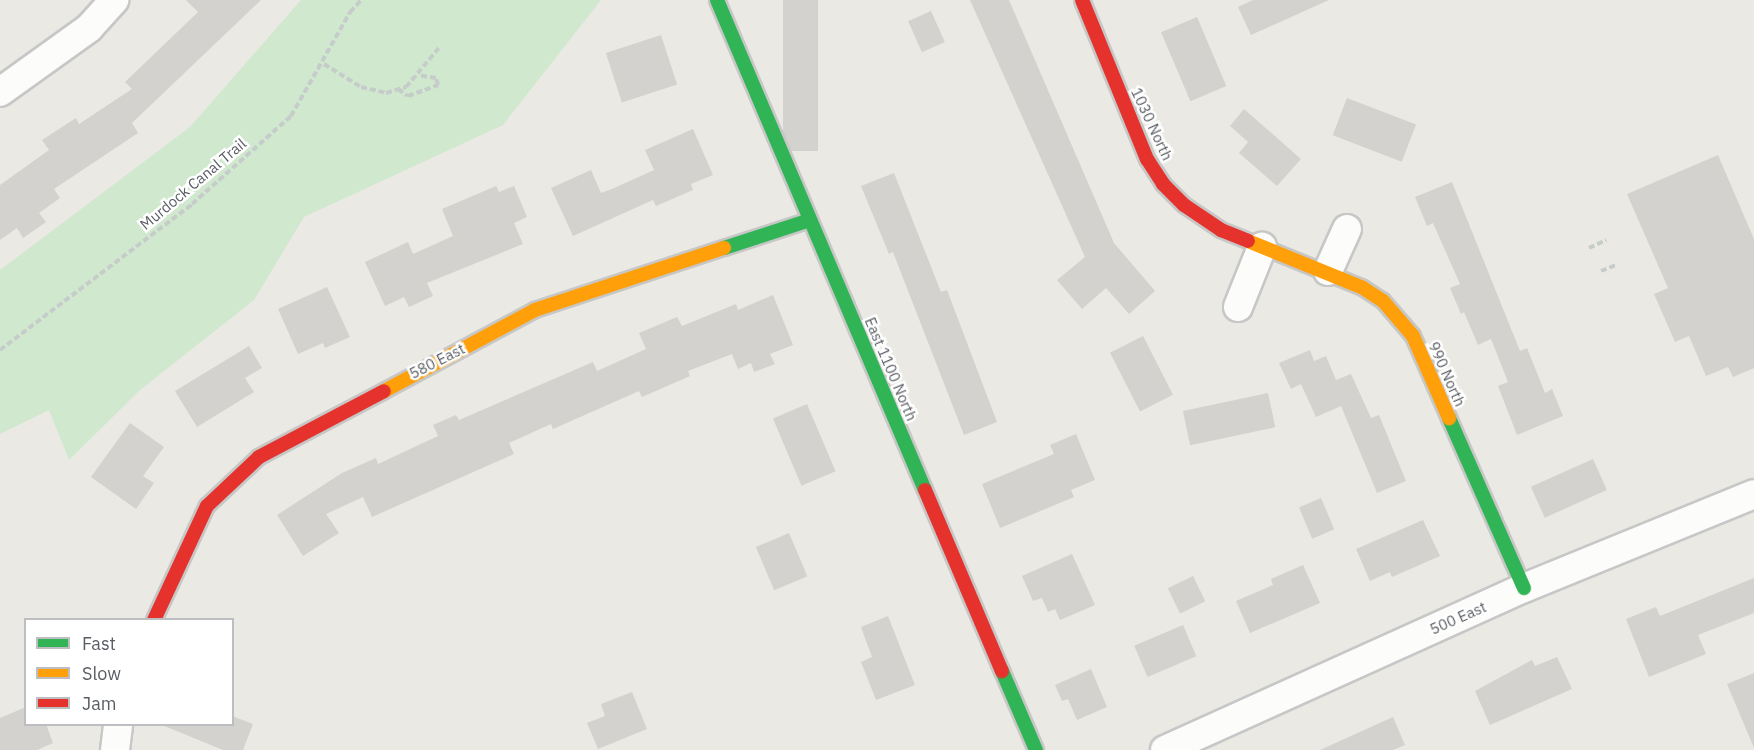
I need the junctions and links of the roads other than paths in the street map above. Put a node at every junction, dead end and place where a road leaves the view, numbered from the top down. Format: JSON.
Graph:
{"nodes":[{"id":1,"x":114,"y":0,"type":"edge"},
{"id":2,"x":717,"y":0,"type":"edge"},
{"id":3,"x":1085,"y":1,"type":"edge"},
{"id":4,"x":0,"y":92,"type":"edge"},
{"id":5,"x":810,"y":220,"type":"junction"},
{"id":6,"x":1347,"y":229,"type":"dead end"},
{"id":7,"x":1262,"y":247,"type":"junction"},
{"id":8,"x":1328,"y":271,"type":"junction"},
{"id":9,"x":1238,"y":307,"type":"dead end"},
{"id":10,"x":1754,"y":494,"type":"edge"},
{"id":11,"x":1524,"y":588,"type":"junction"},
{"id":12,"x":155,"y":618,"type":"edge"},
{"id":13,"x":118,"y":726,"type":"edge"},
{"id":14,"x":115,"y":750,"type":"edge"},
{"id":15,"x":1036,"y":750,"type":"edge"},
{"id":16,"x":1165,"y":750,"type":"edge"}],
"edges":[{"from":1,"to":4,"type":"street"},
{"from":2,"to":5,"type":"street","name":"East 1100 North"},
{"from":3,"to":7,"type":"street","name":"1030 North"},
{"from":5,"to":12,"type":"street","name":"580 East"},
{"from":5,"to":15,"type":"street","name":"East 1100 North"},
{"from":6,"to":8,"type":"street"},
{"from":7,"to":8,"type":"street","name":"990 North"},
{"from":7,"to":9,"type":"street"},
{"from":8,"to":11,"type":"street","name":"990 North"},
{"from":10,"to":11,"type":"street","name":"500 East"},
{"from":11,"to":16,"type":"street","name":"500 East"},
{"from":13,"to":14,"type":"street"}]}
